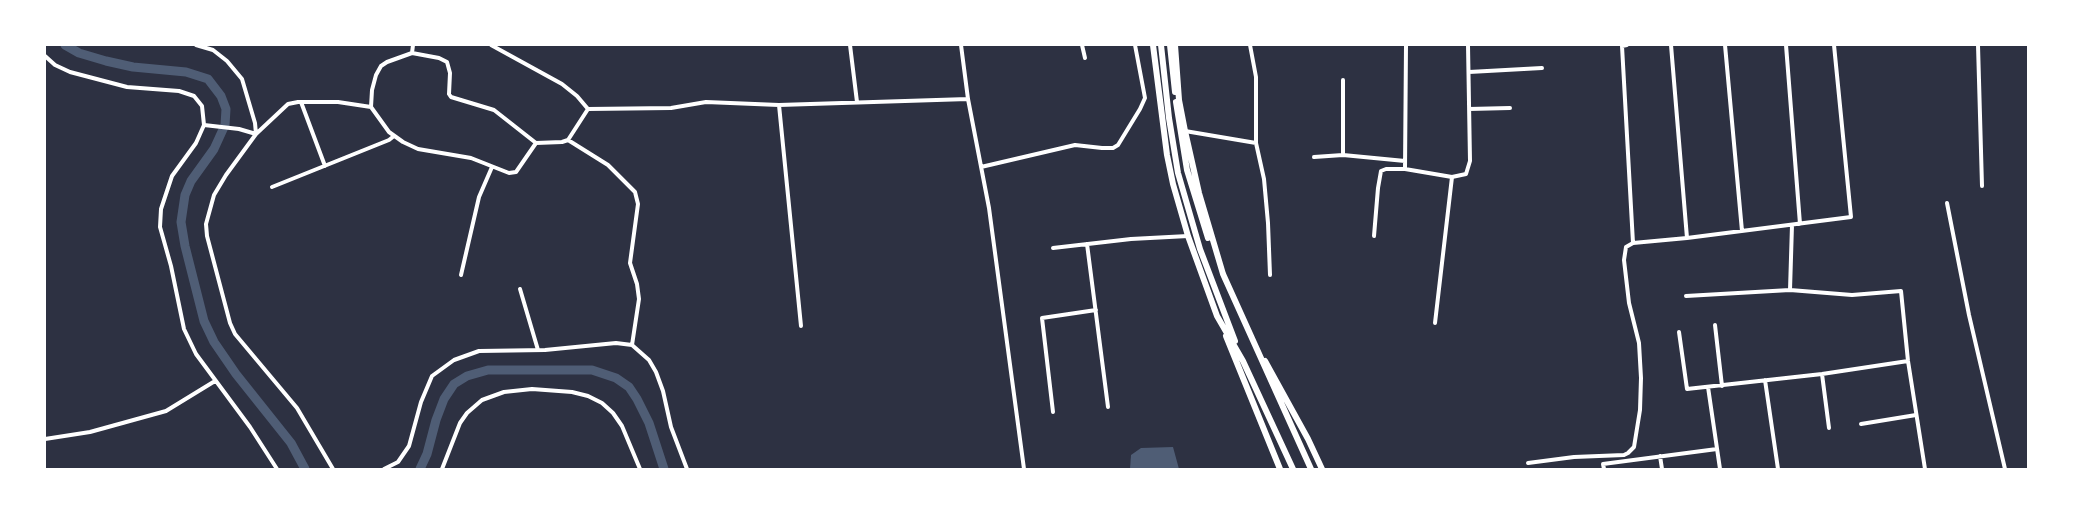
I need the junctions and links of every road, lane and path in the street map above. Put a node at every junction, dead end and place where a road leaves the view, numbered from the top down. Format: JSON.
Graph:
{"nodes":[{"id":1,"x":196,"y":45,"type":"edge"},
{"id":2,"x":413,"y":45,"type":"edge"},
{"id":3,"x":491,"y":45,"type":"edge"},
{"id":4,"x":850,"y":45,"type":"edge"},
{"id":5,"x":961,"y":45,"type":"edge"},
{"id":6,"x":1082,"y":45,"type":"edge"},
{"id":7,"x":1135,"y":45,"type":"edge"},
{"id":8,"x":1153,"y":45,"type":"edge"},
{"id":9,"x":1161,"y":45,"type":"edge"},
{"id":10,"x":1170,"y":45,"type":"edge"},
{"id":11,"x":1175,"y":45,"type":"edge"},
{"id":12,"x":1250,"y":45,"type":"edge"},
{"id":13,"x":1406,"y":45,"type":"edge"},
{"id":14,"x":1468,"y":45,"type":"edge"},
{"id":15,"x":1627,"y":45,"type":"edge"},
{"id":16,"x":1671,"y":45,"type":"edge"},
{"id":17,"x":1725,"y":45,"type":"edge"},
{"id":18,"x":1786,"y":45,"type":"edge"},
{"id":19,"x":1834,"y":45,"type":"edge"},
{"id":20,"x":1978,"y":45,"type":"edge"},
{"id":21,"x":412,"y":52,"type":"junction"},
{"id":22,"x":45,"y":56,"type":"edge"},
{"id":23,"x":1085,"y":58,"type":"dead end"},
{"id":24,"x":1542,"y":68,"type":"dead end"},
{"id":25,"x":1469,"y":72,"type":"junction"},
{"id":26,"x":1343,"y":80,"type":"dead end"},
{"id":27,"x":968,"y":99,"type":"junction"},
{"id":28,"x":302,"y":102,"type":"junction"},
{"id":29,"x":857,"y":102,"type":"junction"},
{"id":30,"x":779,"y":105,"type":"junction"},
{"id":31,"x":371,"y":107,"type":"junction"},
{"id":32,"x":1510,"y":108,"type":"dead end"},
{"id":33,"x":588,"y":109,"type":"junction"},
{"id":34,"x":1469,"y":109,"type":"junction"},
{"id":35,"x":204,"y":125,"type":"junction"},
{"id":36,"x":1185,"y":131,"type":"junction"},
{"id":37,"x":256,"y":134,"type":"junction"},
{"id":38,"x":394,"y":136,"type":"junction"},
{"id":39,"x":568,"y":140,"type":"junction"},
{"id":40,"x":536,"y":143,"type":"junction"},
{"id":41,"x":1256,"y":143,"type":"junction"},
{"id":42,"x":1342,"y":155,"type":"junction"},
{"id":43,"x":1314,"y":157,"type":"dead end"},
{"id":44,"x":1405,"y":161,"type":"junction"},
{"id":45,"x":325,"y":166,"type":"junction"},
{"id":46,"x":492,"y":167,"type":"junction"},
{"id":47,"x":981,"y":167,"type":"junction"},
{"id":48,"x":1405,"y":169,"type":"junction"},
{"id":49,"x":1452,"y":177,"type":"junction"},
{"id":50,"x":1982,"y":186,"type":"dead end"},
{"id":51,"x":272,"y":187,"type":"dead end"},
{"id":52,"x":1947,"y":203,"type":"dead end"},
{"id":53,"x":1800,"y":224,"type":"junction"},
{"id":54,"x":1792,"y":225,"type":"junction"},
{"id":55,"x":1742,"y":231,"type":"junction"},
{"id":56,"x":1188,"y":236,"type":"junction"},
{"id":57,"x":1374,"y":236,"type":"dead end"},
{"id":58,"x":1687,"y":238,"type":"junction"},
{"id":59,"x":1087,"y":243,"type":"junction"},
{"id":60,"x":1633,"y":243,"type":"junction"},
{"id":61,"x":1053,"y":248,"type":"dead end"},
{"id":62,"x":1223,"y":274,"type":"junction"},
{"id":63,"x":461,"y":275,"type":"dead end"},
{"id":64,"x":1270,"y":275,"type":"dead end"},
{"id":65,"x":520,"y":289,"type":"dead end"},
{"id":66,"x":1790,"y":290,"type":"junction"},
{"id":67,"x":1686,"y":296,"type":"dead end"},
{"id":68,"x":1096,"y":310,"type":"junction"},
{"id":69,"x":1217,"y":316,"type":"junction"},
{"id":70,"x":1241,"y":316,"type":"junction"},
{"id":71,"x":1435,"y":323,"type":"dead end"},
{"id":72,"x":1715,"y":325,"type":"dead end"},
{"id":73,"x":801,"y":326,"type":"dead end"},
{"id":74,"x":1679,"y":332,"type":"dead end"},
{"id":75,"x":632,"y":345,"type":"junction"},
{"id":76,"x":538,"y":351,"type":"junction"},
{"id":77,"x":1244,"y":361,"type":"junction"},
{"id":78,"x":1908,"y":361,"type":"junction"},
{"id":79,"x":1822,"y":374,"type":"junction"},
{"id":80,"x":1765,"y":380,"type":"junction"},
{"id":81,"x":215,"y":381,"type":"junction"},
{"id":82,"x":1722,"y":386,"type":"junction"},
{"id":83,"x":1708,"y":387,"type":"junction"},
{"id":84,"x":1108,"y":407,"type":"dead end"},
{"id":85,"x":1053,"y":412,"type":"dead end"},
{"id":86,"x":1917,"y":415,"type":"junction"},
{"id":87,"x":1861,"y":424,"type":"dead end"},
{"id":88,"x":1829,"y":428,"type":"dead end"},
{"id":89,"x":45,"y":439,"type":"edge"},
{"id":90,"x":1717,"y":449,"type":"junction"},
{"id":91,"x":1660,"y":456,"type":"junction"},
{"id":92,"x":1528,"y":463,"type":"dead end"},
{"id":93,"x":277,"y":469,"type":"edge"},
{"id":94,"x":333,"y":469,"type":"edge"},
{"id":95,"x":384,"y":469,"type":"edge"},
{"id":96,"x":442,"y":469,"type":"edge"},
{"id":97,"x":640,"y":469,"type":"edge"},
{"id":98,"x":687,"y":469,"type":"edge"},
{"id":99,"x":1024,"y":469,"type":"edge"},
{"id":100,"x":1280,"y":469,"type":"edge"},
{"id":101,"x":1293,"y":469,"type":"edge"},
{"id":102,"x":1311,"y":469,"type":"edge"},
{"id":103,"x":1322,"y":469,"type":"edge"},
{"id":104,"x":1604,"y":469,"type":"edge"},
{"id":105,"x":1662,"y":469,"type":"edge"},
{"id":106,"x":1720,"y":469,"type":"edge"},
{"id":107,"x":1778,"y":469,"type":"edge"},
{"id":108,"x":1925,"y":469,"type":"edge"},
{"id":109,"x":2005,"y":469,"type":"edge"}],
"edges":[{"from":1,"to":37,"type":"street"},
{"from":2,"to":21,"type":"street"},
{"from":3,"to":33,"type":"street"},
{"from":4,"to":29,"type":"street"},
{"from":5,"to":27,"type":"street"},
{"from":6,"to":23,"type":"street"},
{"from":7,"to":47,"type":"street"},
{"from":8,"to":56,"type":"main road"},
{"from":9,"to":77,"type":"main road"},
{"from":10,"to":62,"type":"main road"},
{"from":11,"to":36,"type":"main road"},
{"from":12,"to":41,"type":"street"},
{"from":13,"to":44,"type":"street"},
{"from":14,"to":25,"type":"street"},
{"from":15,"to":60,"type":"street"},
{"from":16,"to":58,"type":"street"},
{"from":17,"to":55,"type":"street"},
{"from":18,"to":53,"type":"street"},
{"from":19,"to":53,"type":"street"},
{"from":20,"to":50,"type":"street"},
{"from":21,"to":31,"type":"street"},
{"from":21,"to":40,"type":"street"},
{"from":22,"to":35,"type":"street"},
{"from":24,"to":25,"type":"street"},
{"from":25,"to":34,"type":"street"},
{"from":26,"to":42,"type":"street"},
{"from":27,"to":29,"type":"street"},
{"from":27,"to":47,"type":"street"},
{"from":28,"to":31,"type":"street"},
{"from":28,"to":37,"type":"street"},
{"from":28,"to":45,"type":"street"},
{"from":29,"to":30,"type":"street"},
{"from":30,"to":33,"type":"street"},
{"from":30,"to":73,"type":"street"},
{"from":31,"to":38,"type":"street"},
{"from":32,"to":34,"type":"street"},
{"from":33,"to":39,"type":"street"},
{"from":34,"to":49,"type":"street"},
{"from":35,"to":37,"type":"street"},
{"from":35,"to":81,"type":"street"},
{"from":36,"to":41,"type":"street"},
{"from":36,"to":62,"type":"main road"},
{"from":37,"to":94,"type":"street"},
{"from":38,"to":45,"type":"street"},
{"from":38,"to":46,"type":"street"},
{"from":39,"to":40,"type":"street"},
{"from":39,"to":75,"type":"street"},
{"from":40,"to":46,"type":"street"},
{"from":41,"to":64,"type":"street"},
{"from":42,"to":43,"type":"street"},
{"from":42,"to":44,"type":"street"},
{"from":44,"to":48,"type":"street"},
{"from":45,"to":51,"type":"street"},
{"from":46,"to":63,"type":"street"},
{"from":47,"to":99,"type":"street"},
{"from":48,"to":49,"type":"street"},
{"from":48,"to":57,"type":"street"},
{"from":49,"to":71,"type":"street"},
{"from":52,"to":109,"type":"street"},
{"from":53,"to":54,"type":"street"},
{"from":54,"to":55,"type":"street"},
{"from":54,"to":66,"type":"street"},
{"from":55,"to":58,"type":"street"},
{"from":56,"to":59,"type":"street"},
{"from":56,"to":69,"type":"main road"},
{"from":58,"to":60,"type":"street"},
{"from":59,"to":61,"type":"street"},
{"from":59,"to":68,"type":"street"},
{"from":60,"to":92,"type":"street"},
{"from":62,"to":70,"type":"main road"},
{"from":65,"to":76,"type":"street"},
{"from":66,"to":67,"type":"street"},
{"from":66,"to":78,"type":"street"},
{"from":68,"to":84,"type":"street"},
{"from":68,"to":85,"type":"street"},
{"from":69,"to":77,"type":"main road"},
{"from":69,"to":100,"type":"main road"},
{"from":70,"to":102,"type":"main road"},
{"from":70,"to":103,"type":"main road"},
{"from":72,"to":82,"type":"street"},
{"from":74,"to":83,"type":"street"},
{"from":75,"to":76,"type":"street"},
{"from":75,"to":98,"type":"street"},
{"from":76,"to":95,"type":"street"},
{"from":77,"to":101,"type":"main road"},
{"from":78,"to":79,"type":"street"},
{"from":78,"to":86,"type":"street"},
{"from":79,"to":80,"type":"street"},
{"from":79,"to":88,"type":"street"},
{"from":80,"to":82,"type":"street"},
{"from":80,"to":107,"type":"street"},
{"from":81,"to":89,"type":"street"},
{"from":81,"to":93,"type":"street"},
{"from":82,"to":83,"type":"street"},
{"from":83,"to":90,"type":"street"},
{"from":86,"to":87,"type":"street"},
{"from":86,"to":108,"type":"street"},
{"from":90,"to":91,"type":"street"},
{"from":90,"to":106,"type":"street"},
{"from":91,"to":104,"type":"street"},
{"from":91,"to":105,"type":"street"},
{"from":96,"to":97,"type":"street"}]}
